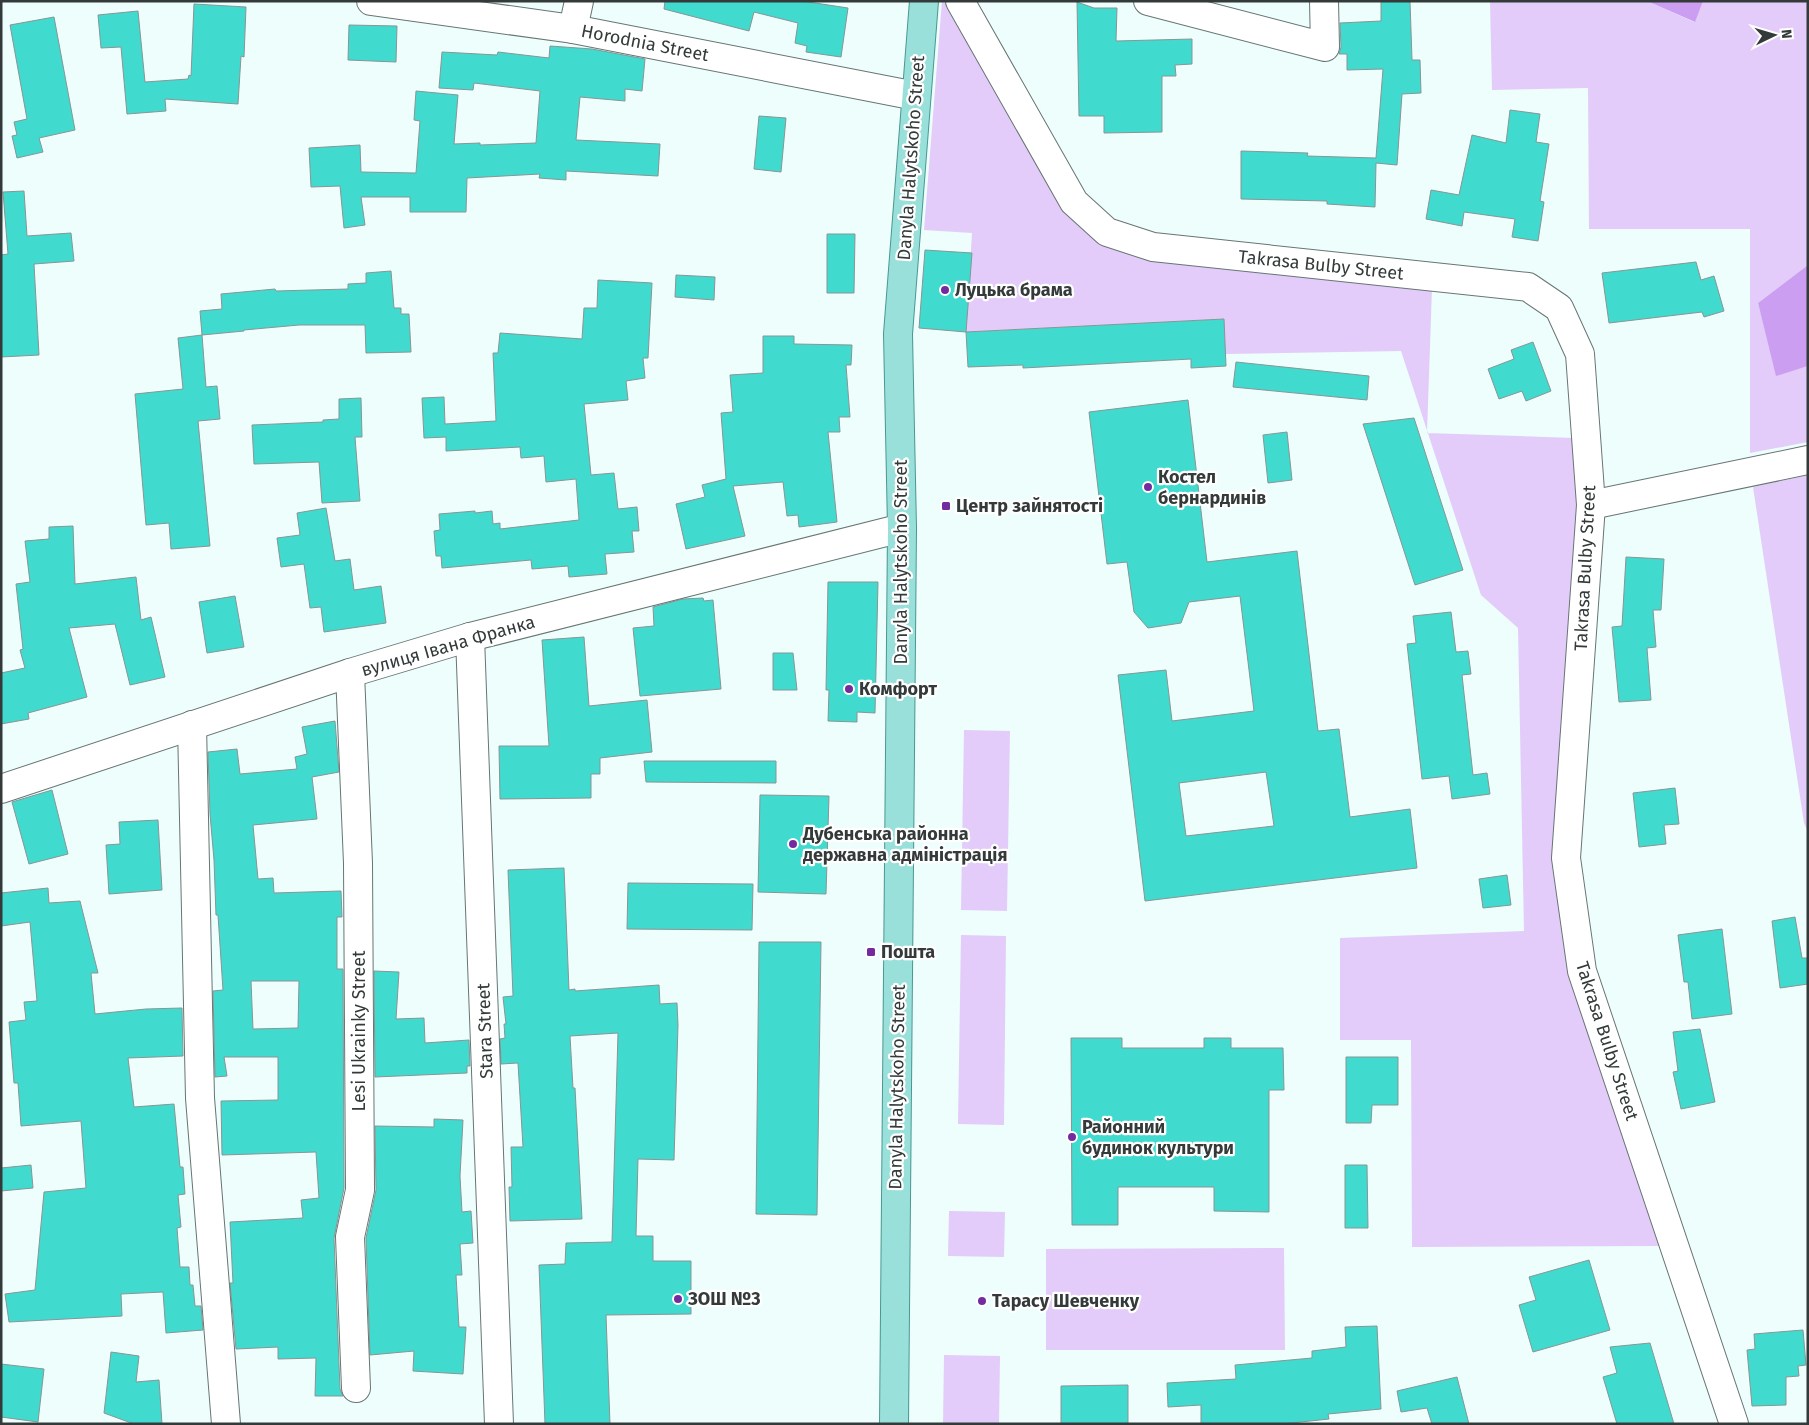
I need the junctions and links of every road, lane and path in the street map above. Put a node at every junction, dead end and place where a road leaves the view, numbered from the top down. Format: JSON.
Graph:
{"nodes":[{"id":1,"x":371,"y":1,"type":"edge"},
{"id":2,"x":579,"y":1,"type":"edge"},
{"id":3,"x":924,"y":1,"type":"edge"},
{"id":4,"x":960,"y":1,"type":"edge"},
{"id":5,"x":1148,"y":1,"type":"edge"},
{"id":6,"x":1324,"y":1,"type":"edge"},
{"id":7,"x":573,"y":28,"type":"junction"},
{"id":8,"x":916,"y":96,"type":"junction"},
{"id":9,"x":1808,"y":460,"type":"edge"},
{"id":10,"x":1591,"y":505,"type":"junction"},
{"id":11,"x":902,"y":528,"type":"junction"},
{"id":12,"x":470,"y":637,"type":"junction"},
{"id":13,"x":350,"y":673,"type":"junction"},
{"id":14,"x":192,"y":725,"type":"junction"},
{"id":15,"x":1,"y":789,"type":"edge"},
{"id":16,"x":356,"y":1388,"type":"dead end"},
{"id":17,"x":226,"y":1424,"type":"edge"},
{"id":18,"x":499,"y":1424,"type":"edge"},
{"id":19,"x":894,"y":1424,"type":"edge"},
{"id":20,"x":1734,"y":1424,"type":"edge"}],
"edges":[{"from":1,"to":7,"type":"street","name":"Horodnia Street"},
{"from":2,"to":7,"type":"street"},
{"from":3,"to":8,"type":"main road","name":"Danyla Halytskoho Street"},
{"from":4,"to":10,"type":"street","name":"Takrasa Bulby Street"},
{"from":5,"to":6,"type":"street"},
{"from":7,"to":8,"type":"street","name":"Horodnia Street"},
{"from":8,"to":11,"type":"main road","name":"Danyla Halytskoho Street"},
{"from":9,"to":10,"type":"street"},
{"from":10,"to":20,"type":"street","name":"Takrasa Bulby Street"},
{"from":11,"to":12,"type":"street","name":"вулиця Івана Франка"},
{"from":11,"to":19,"type":"main road","name":"Danyla Halytskoho Street"},
{"from":12,"to":13,"type":"street","name":"вулиця Івана Франка"},
{"from":12,"to":18,"type":"street","name":"Stara Street"},
{"from":13,"to":14,"type":"street","name":"вулиця Івана Франка"},
{"from":13,"to":16,"type":"street","name":"Lesi Ukrainky Street"},
{"from":14,"to":15,"type":"street","name":"вулиця Івана Франка"},
{"from":14,"to":17,"type":"street"}]}
